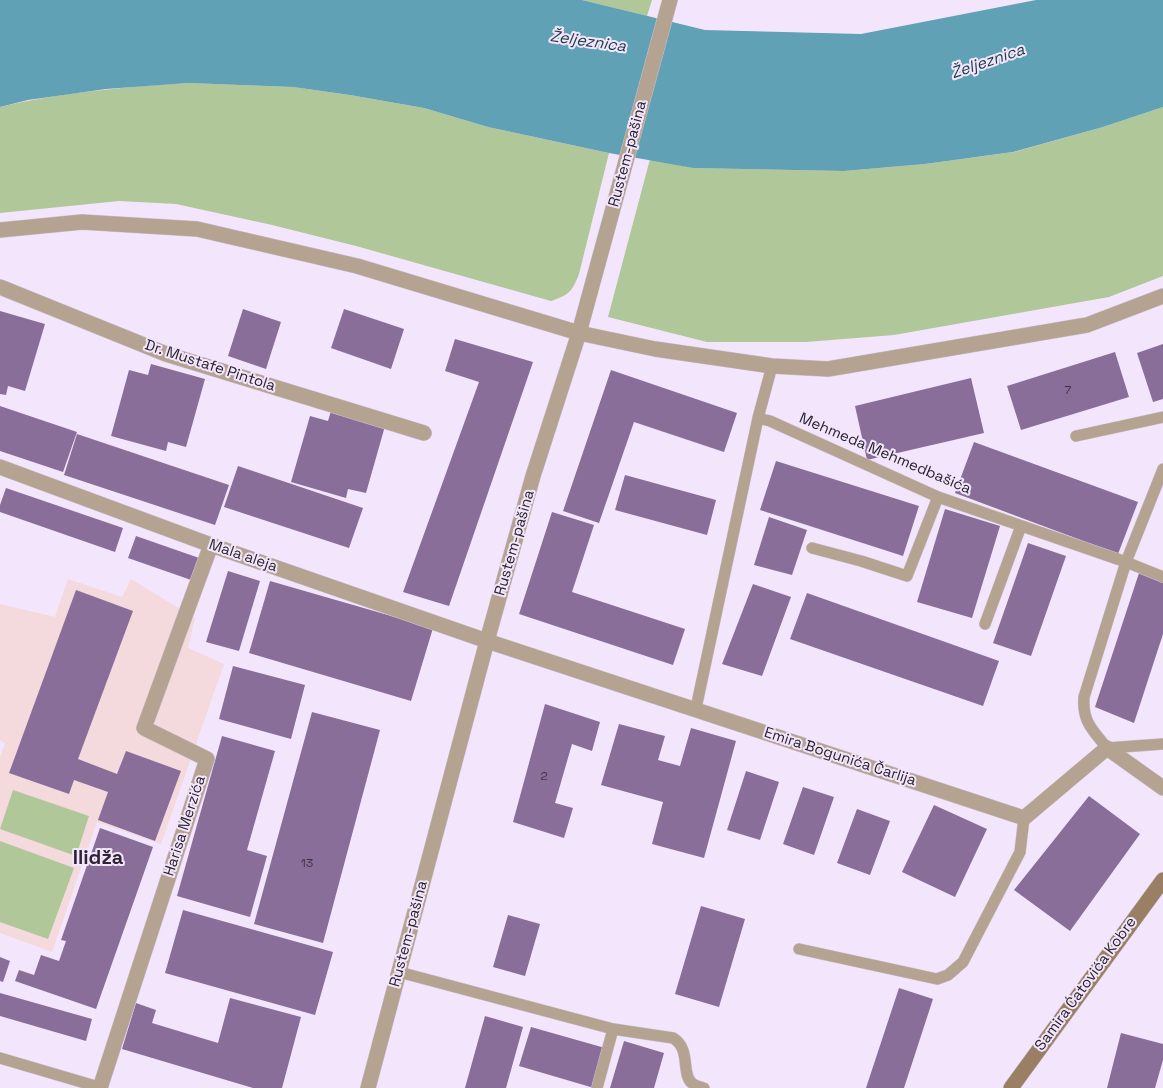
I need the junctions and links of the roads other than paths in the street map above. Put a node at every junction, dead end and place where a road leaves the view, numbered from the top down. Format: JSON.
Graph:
{"nodes":[{"id":1,"x":670,"y":0,"type":"edge"},
{"id":2,"x":0,"y":230,"type":"edge"},
{"id":3,"x":0,"y":287,"type":"edge"},
{"id":4,"x":1163,"y":296,"type":"edge"},
{"id":5,"x":579,"y":333,"type":"junction"},
{"id":6,"x":772,"y":366,"type":"junction"},
{"id":7,"x":1163,"y":417,"type":"edge"},
{"id":8,"x":758,"y":418,"type":"junction"},
{"id":9,"x":424,"y":433,"type":"dead end"},
{"id":10,"x":1076,"y":436,"type":"dead end"},
{"id":11,"x":0,"y":467,"type":"edge"},
{"id":12,"x":1163,"y":468,"type":"edge"},
{"id":13,"x":938,"y":496,"type":"junction"},
{"id":14,"x":1021,"y":526,"type":"junction"},
{"id":15,"x":212,"y":545,"type":"junction"},
{"id":16,"x":812,"y":548,"type":"dead end"},
{"id":17,"x":1126,"y":562,"type":"junction"},
{"id":18,"x":1163,"y":577,"type":"edge"},
{"id":19,"x":985,"y":624,"type":"dead end"},
{"id":20,"x":487,"y":640,"type":"junction"},
{"id":21,"x":696,"y":708,"type":"junction"},
{"id":22,"x":1163,"y":744,"type":"edge"},
{"id":23,"x":1107,"y":748,"type":"junction"},
{"id":24,"x":1163,"y":788,"type":"edge"},
{"id":25,"x":1024,"y":818,"type":"junction"},
{"id":26,"x":1163,"y":880,"type":"edge"},
{"id":27,"x":800,"y":949,"type":"dead end"},
{"id":28,"x":399,"y":972,"type":"junction"},
{"id":29,"x":613,"y":1029,"type":"junction"},
{"id":30,"x":0,"y":1058,"type":"edge"},
{"id":31,"x":101,"y":1088,"type":"edge"},
{"id":32,"x":368,"y":1088,"type":"edge"},
{"id":33,"x":597,"y":1088,"type":"edge"},
{"id":34,"x":704,"y":1088,"type":"edge"},
{"id":35,"x":1011,"y":1088,"type":"edge"}],
"edges":[{"from":1,"to":5,"type":"street","name":"Rustem-pašina"},
{"from":2,"to":5,"type":"street"},
{"from":3,"to":9,"type":"street","name":"Dr. Mustafe Pintola"},
{"from":4,"to":6,"type":"street"},
{"from":5,"to":6,"type":"street"},
{"from":5,"to":20,"type":"street","name":"Rustem-pašina"},
{"from":6,"to":8,"type":"lane"},
{"from":7,"to":10,"type":"lane"},
{"from":8,"to":13,"type":"lane","name":"Mehmeda Mehmedbašića"},
{"from":8,"to":21,"type":"lane"},
{"from":11,"to":15,"type":"street","name":"Mala aleja"},
{"from":12,"to":17,"type":"lane"},
{"from":13,"to":14,"type":"lane","name":"Mehmeda Mehmedbašića"},
{"from":13,"to":16,"type":"lane"},
{"from":14,"to":17,"type":"lane","name":"Mehmeda Mehmedbašića"},
{"from":14,"to":19,"type":"lane"},
{"from":15,"to":20,"type":"street","name":"Mala aleja"},
{"from":15,"to":31,"type":"street","name":"Harisa Merzića"},
{"from":17,"to":18,"type":"lane","name":"Mehmeda Mehmedbašića"},
{"from":17,"to":23,"type":"lane"},
{"from":20,"to":21,"type":"street","name":"Emira Bogunića Čarlija"},
{"from":20,"to":28,"type":"street","name":"Rustem-pašina"},
{"from":21,"to":25,"type":"street","name":"Emira Bogunića Čarlija"},
{"from":22,"to":23,"type":"lane"},
{"from":23,"to":24,"type":"street"},
{"from":23,"to":25,"type":"street"},
{"from":25,"to":27,"type":"lane"},
{"from":26,"to":35,"type":"main road","name":"Samira Ćatovića Kobre"},
{"from":28,"to":29,"type":"lane"},
{"from":28,"to":32,"type":"street","name":"Rustem-pašina"},
{"from":29,"to":33,"type":"lane"},
{"from":29,"to":34,"type":"lane"},
{"from":30,"to":31,"type":"lane","name":"Harisa Merzića"}]}
